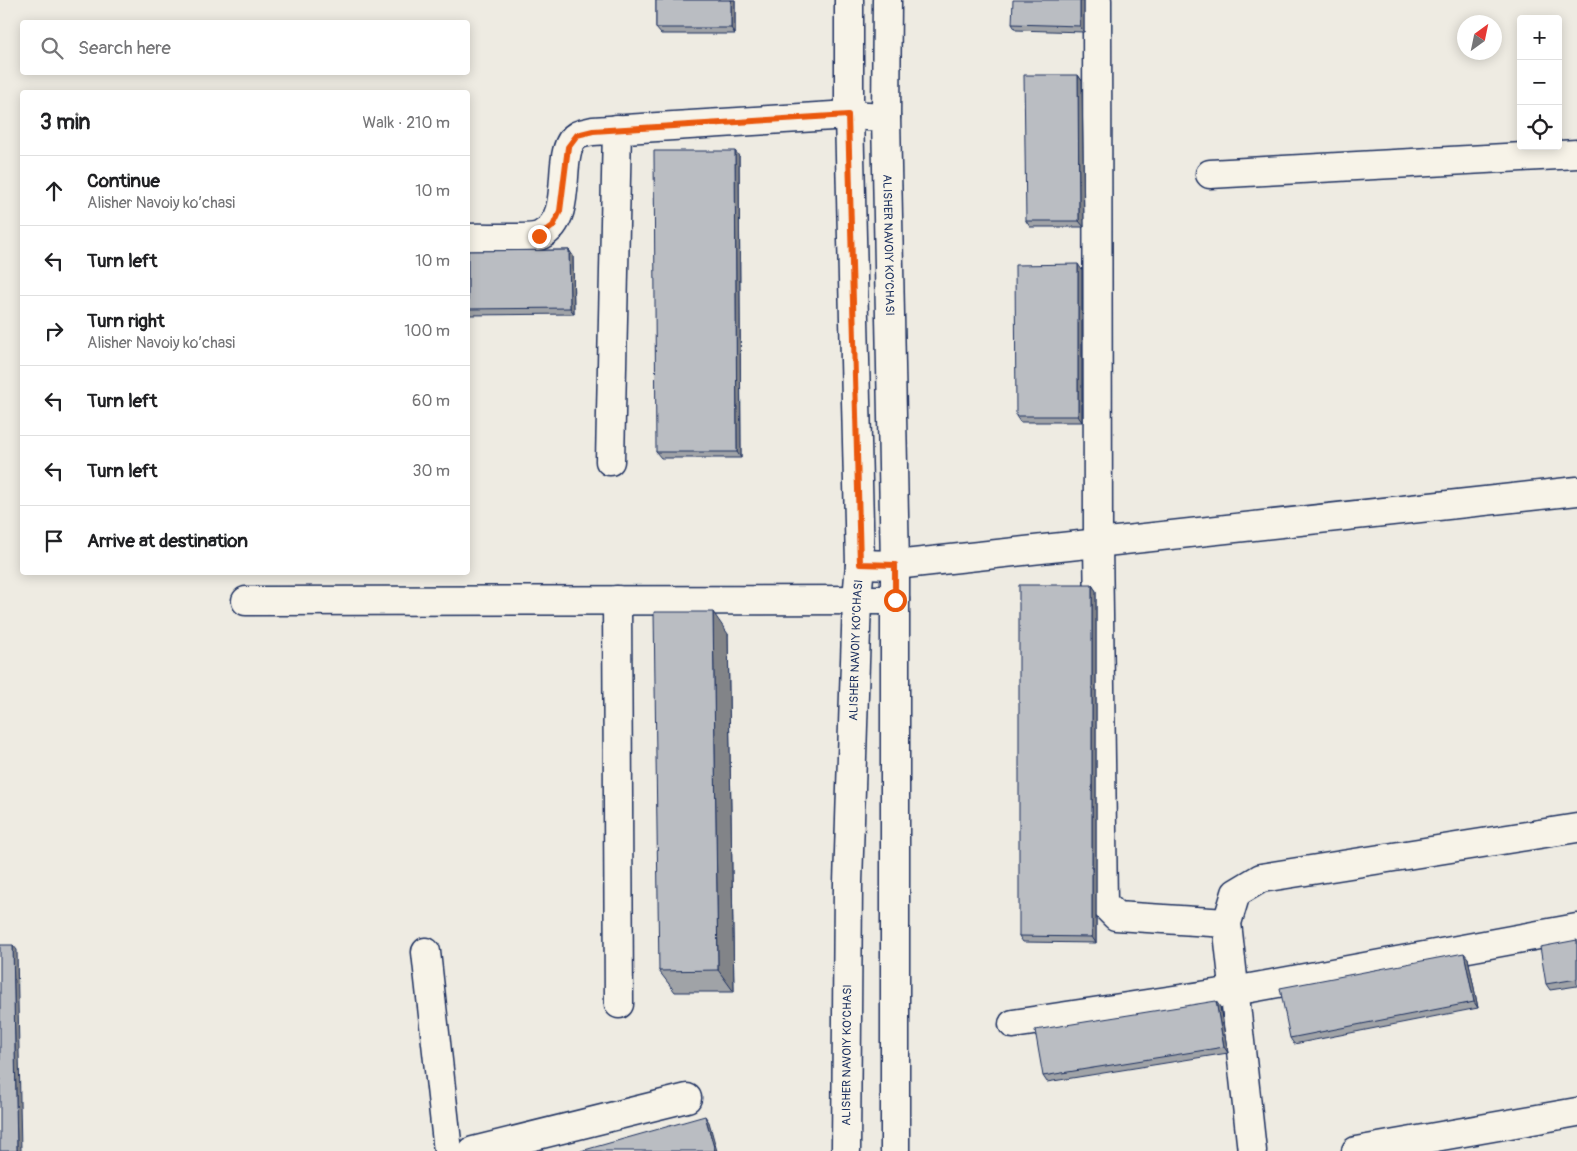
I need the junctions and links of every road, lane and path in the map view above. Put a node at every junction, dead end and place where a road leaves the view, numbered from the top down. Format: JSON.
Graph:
{"nodes":[{"id":1,"x":849,"y":0,"type":"edge"},
{"id":2,"x":886,"y":0,"type":"edge"},
{"id":3,"x":1097,"y":0,"type":"edge"},
{"id":4,"x":848,"y":115,"type":"junction"},
{"id":5,"x":886,"y":117,"type":"junction"},
{"id":6,"x":617,"y":129,"type":"junction"},
{"id":7,"x":1577,"y":154,"type":"edge"},
{"id":8,"x":1210,"y":174,"type":"dead end"},
{"id":9,"x":470,"y":238,"type":"edge"},
{"id":10,"x":610,"y":461,"type":"dead end"},
{"id":11,"x":1577,"y":491,"type":"edge"},
{"id":12,"x":1098,"y":543,"type":"junction"},
{"id":13,"x":860,"y":564,"type":"junction"},
{"id":14,"x":895,"y":565,"type":"junction"},
{"id":15,"x":857,"y":599,"type":"junction"},
{"id":16,"x":617,"y":600,"type":"junction"},
{"id":17,"x":895,"y":600,"type":"junction"},
{"id":18,"x":246,"y":601,"type":"dead end"},
{"id":19,"x":1577,"y":828,"type":"edge"},
{"id":20,"x":1227,"y":923,"type":"junction"},
{"id":21,"x":1577,"y":928,"type":"edge"},
{"id":22,"x":426,"y":952,"type":"dead end"},
{"id":23,"x":1234,"y":991,"type":"junction"},
{"id":24,"x":619,"y":1004,"type":"dead end"},
{"id":25,"x":1013,"y":1024,"type":"dead end"},
{"id":26,"x":687,"y":1098,"type":"dead end"},
{"id":27,"x":1577,"y":1112,"type":"edge"},
{"id":28,"x":448,"y":1151,"type":"edge"},
{"id":29,"x":472,"y":1151,"type":"edge"},
{"id":30,"x":846,"y":1151,"type":"edge"},
{"id":31,"x":895,"y":1151,"type":"edge"},
{"id":32,"x":1252,"y":1151,"type":"edge"},
{"id":33,"x":1356,"y":1151,"type":"edge"}],
"edges":[{"from":1,"to":4,"type":"street","name":"ALISHER NAVOIY KO’CHASI"},
{"from":2,"to":5,"type":"street","name":"ALISHER NAVOIY KO’CHASI"},
{"from":3,"to":12,"type":"street"},
{"from":4,"to":5,"type":"street"},
{"from":4,"to":6,"type":"street"},
{"from":4,"to":13,"type":"street","name":"ALISHER NAVOIY KO’CHASI"},
{"from":5,"to":14,"type":"street","name":"ALISHER NAVOIY KO’CHASI"},
{"from":6,"to":9,"type":"street"},
{"from":6,"to":10,"type":"street"},
{"from":7,"to":8,"type":"street"},
{"from":11,"to":12,"type":"street"},
{"from":12,"to":14,"type":"street"},
{"from":12,"to":20,"type":"street"},
{"from":13,"to":14,"type":"street"},
{"from":13,"to":15,"type":"street","name":"ALISHER NAVOIY KO’CHASI"},
{"from":14,"to":17,"type":"street","name":"ALISHER NAVOIY KO’CHASI"},
{"from":15,"to":16,"type":"street"},
{"from":15,"to":17,"type":"street"},
{"from":15,"to":30,"type":"street","name":"ALISHER NAVOIY KO’CHASI"},
{"from":16,"to":18,"type":"street"},
{"from":16,"to":24,"type":"street"},
{"from":17,"to":31,"type":"street","name":"ALISHER NAVOIY KO’CHASI"},
{"from":19,"to":20,"type":"street"},
{"from":20,"to":23,"type":"street"},
{"from":21,"to":23,"type":"street"},
{"from":22,"to":28,"type":"street"},
{"from":23,"to":25,"type":"street"},
{"from":23,"to":32,"type":"street"},
{"from":26,"to":29,"type":"street"},
{"from":27,"to":33,"type":"street"}]}
